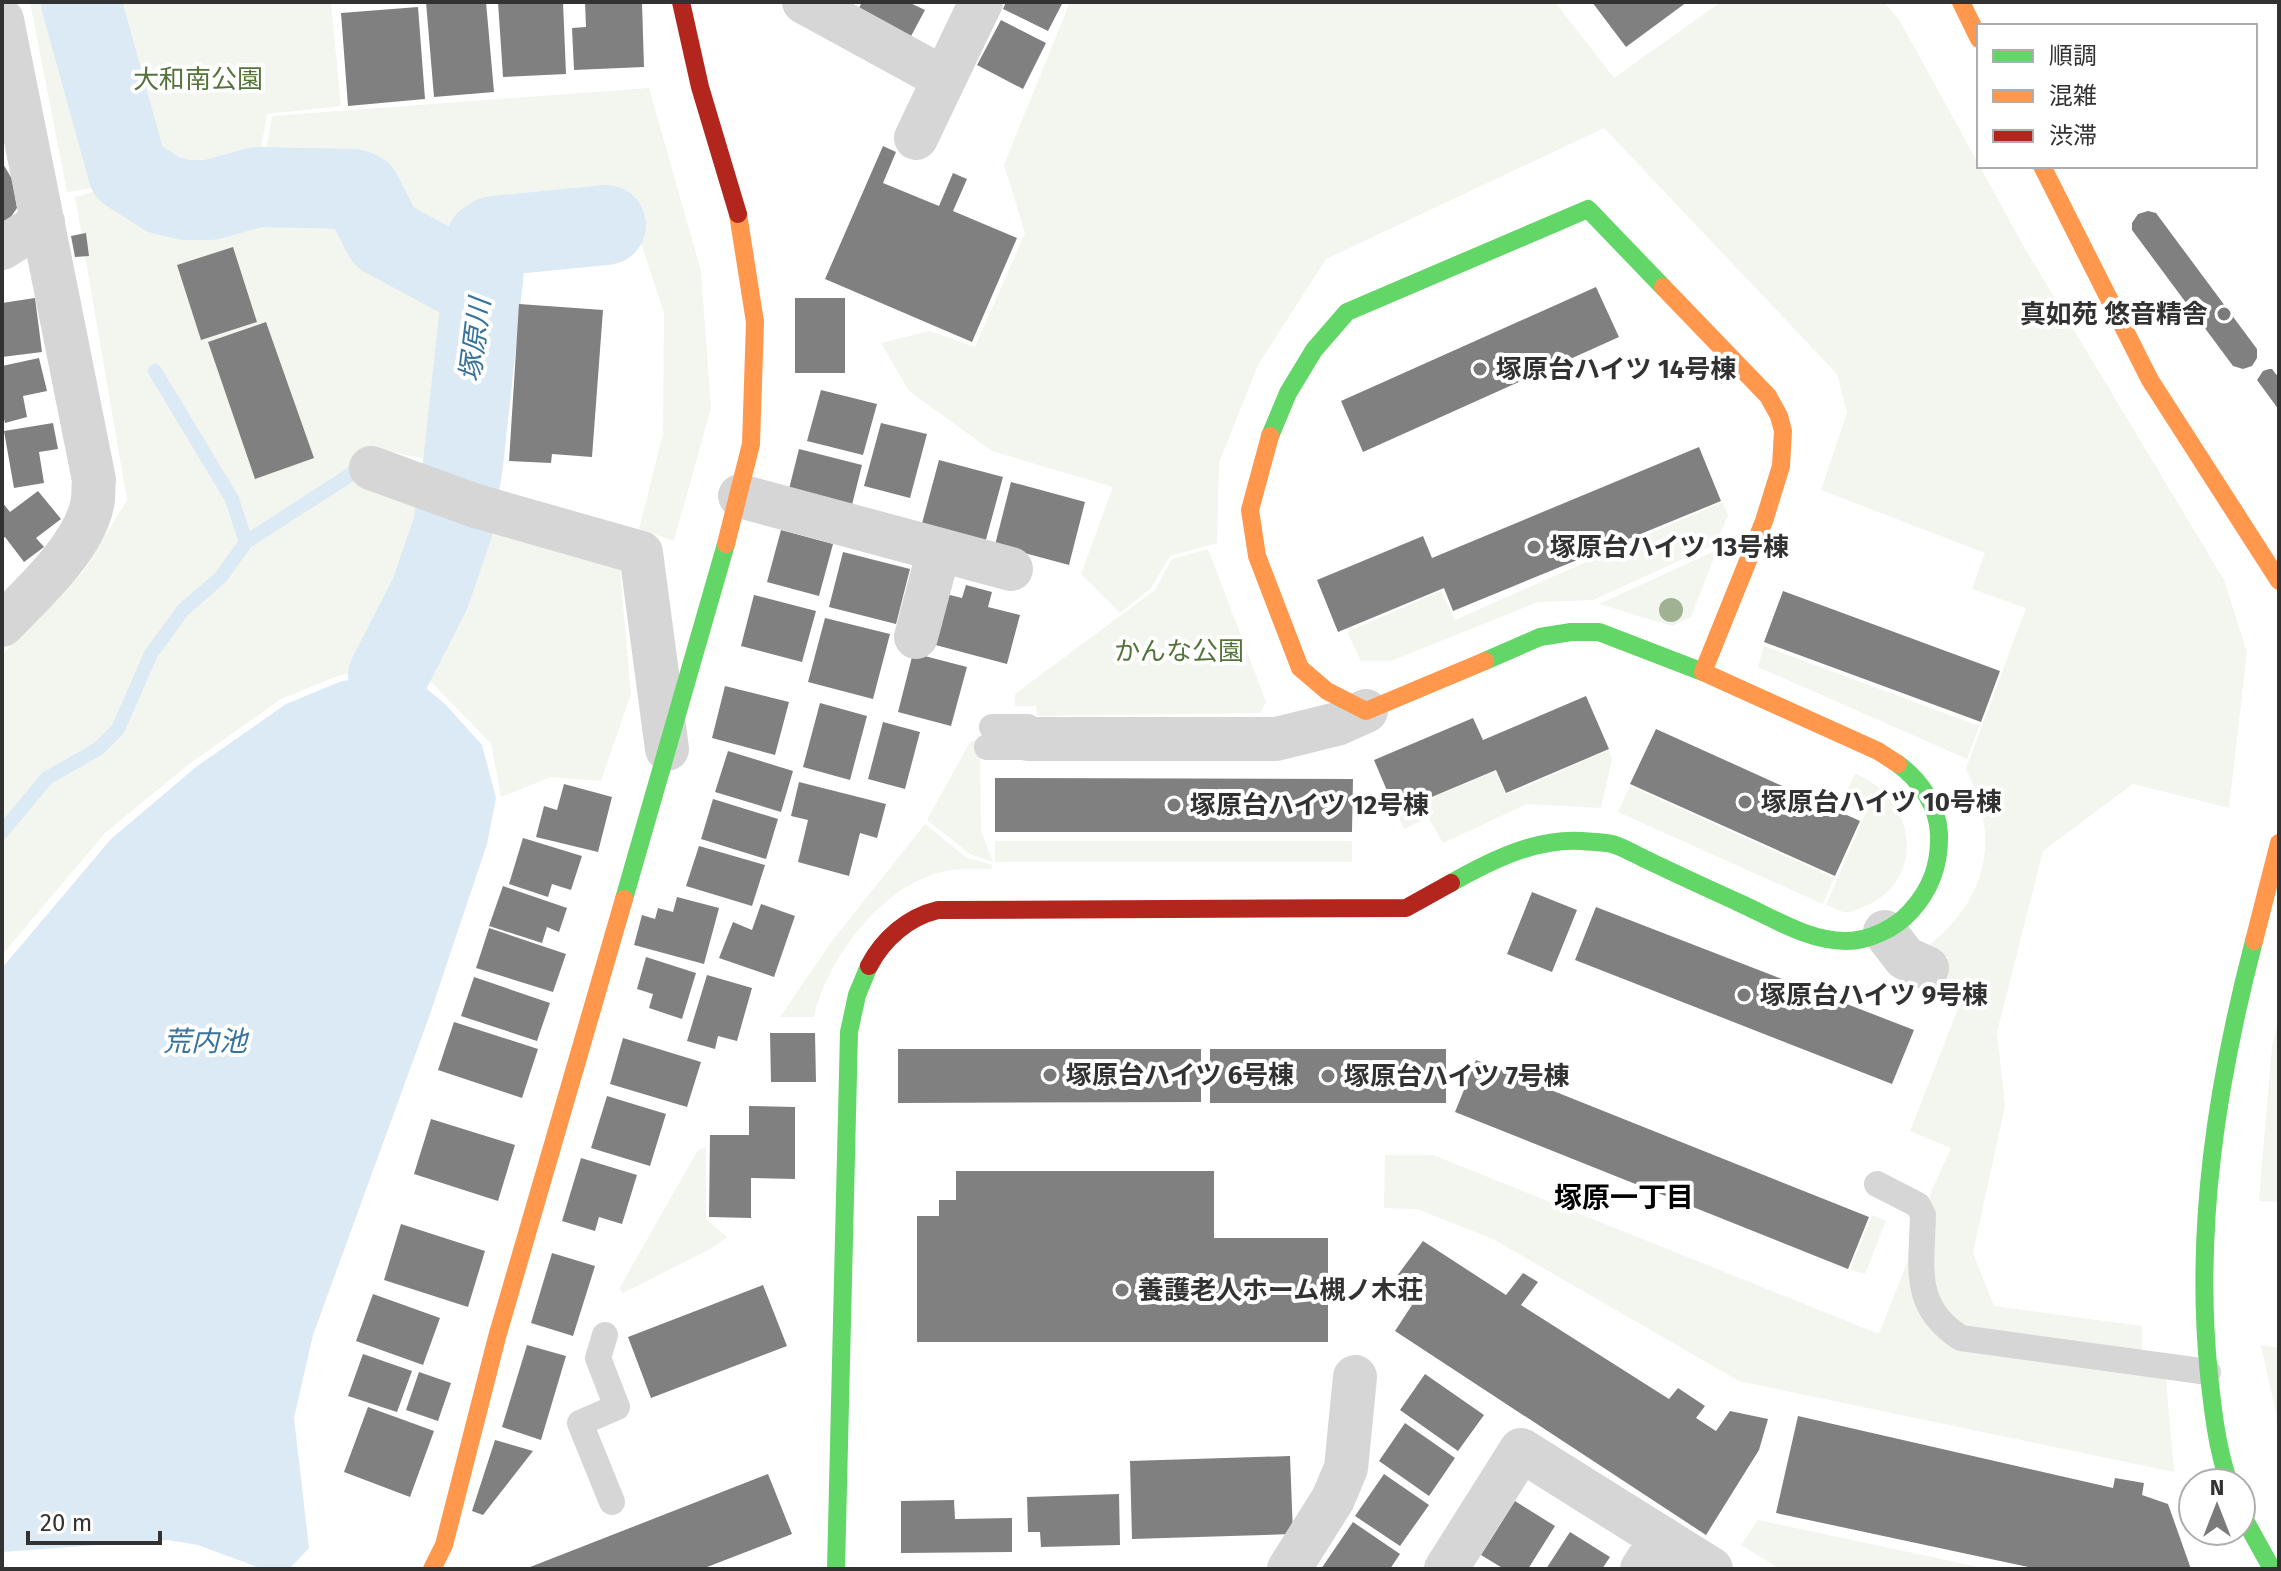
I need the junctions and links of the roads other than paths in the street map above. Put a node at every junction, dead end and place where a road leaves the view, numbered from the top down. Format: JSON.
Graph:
{"nodes":[{"id":1,"x":681,"y":2,"type":"edge"},
{"id":2,"x":804,"y":2,"type":"edge"},
{"id":3,"x":981,"y":2,"type":"edge"},
{"id":4,"x":1961,"y":2,"type":"edge"},
{"id":5,"x":3,"y":29,"type":"edge"},
{"id":6,"x":1977,"y":35,"type":"edge"},
{"id":7,"x":943,"y":78,"type":"junction"},
{"id":8,"x":916,"y":138,"type":"dead end"},
{"id":9,"x":2043,"y":168,"type":"edge"},
{"id":10,"x":43,"y":222,"type":"junction"},
{"id":11,"x":2,"y":248,"type":"edge"},
{"id":12,"x":371,"y":468,"type":"dead end"},
{"id":13,"x":740,"y":496,"type":"junction"},
{"id":14,"x":939,"y":550,"type":"junction"},
{"id":15,"x":1011,"y":569,"type":"dead end"},
{"id":16,"x":2279,"y":581,"type":"edge"},
{"id":17,"x":2,"y":625,"type":"edge"},
{"id":18,"x":916,"y":637,"type":"dead end"},
{"id":19,"x":1703,"y":672,"type":"junction"},
{"id":20,"x":1366,"y":711,"type":"junction"},
{"id":21,"x":1012,"y":732,"type":"dead end"},
{"id":22,"x":667,"y":749,"type":"junction"},
{"id":23,"x":2279,"y":843,"type":"edge"},
{"id":24,"x":1885,"y":932,"type":"junction"},
{"id":25,"x":1927,"y":968,"type":"dead end"},
{"id":26,"x":1877,"y":1184,"type":"dead end"},
{"id":27,"x":605,"y":1335,"type":"dead end"},
{"id":28,"x":2208,"y":1372,"type":"junction"},
{"id":29,"x":1355,"y":1377,"type":"dead end"},
{"id":30,"x":2224,"y":1467,"type":"edge"},
{"id":31,"x":612,"y":1502,"type":"dead end"},
{"id":32,"x":2257,"y":1542,"type":"edge"},
{"id":33,"x":1652,"y":1554,"type":"edge"},
{"id":34,"x":432,"y":1569,"type":"edge"},
{"id":35,"x":836,"y":1569,"type":"edge"},
{"id":36,"x":1289,"y":1569,"type":"edge"},
{"id":37,"x":1446,"y":1569,"type":"edge"},
{"id":38,"x":1711,"y":1569,"type":"edge"},
{"id":39,"x":2272,"y":1569,"type":"edge"}],
"edges":[{"from":1,"to":13,"type":"street"},
{"from":2,"to":7,"type":"street"},
{"from":3,"to":7,"type":"street"},
{"from":4,"to":6,"type":"street"},
{"from":5,"to":10,"type":"street"},
{"from":7,"to":8,"type":"street"},
{"from":9,"to":16,"type":"street"},
{"from":10,"to":11,"type":"street"},
{"from":10,"to":17,"type":"street"},
{"from":12,"to":22,"type":"street"},
{"from":13,"to":14,"type":"street"},
{"from":13,"to":22,"type":"street"},
{"from":14,"to":15,"type":"street"},
{"from":14,"to":18,"type":"street"},
{"from":19,"to":20,"type":"street"},
{"from":19,"to":20,"type":"street"},
{"from":19,"to":24,"type":"street"},
{"from":20,"to":21,"type":"street"},
{"from":22,"to":34,"type":"street"},
{"from":23,"to":28,"type":"street"},
{"from":24,"to":25,"type":"street"},
{"from":24,"to":35,"type":"street"},
{"from":26,"to":28,"type":"lane"},
{"from":27,"to":31,"type":"lane"},
{"from":28,"to":30,"type":"street"},
{"from":29,"to":36,"type":"street"},
{"from":32,"to":39,"type":"street"},
{"from":33,"to":37,"type":"street"},
{"from":33,"to":38,"type":"street"}]}
